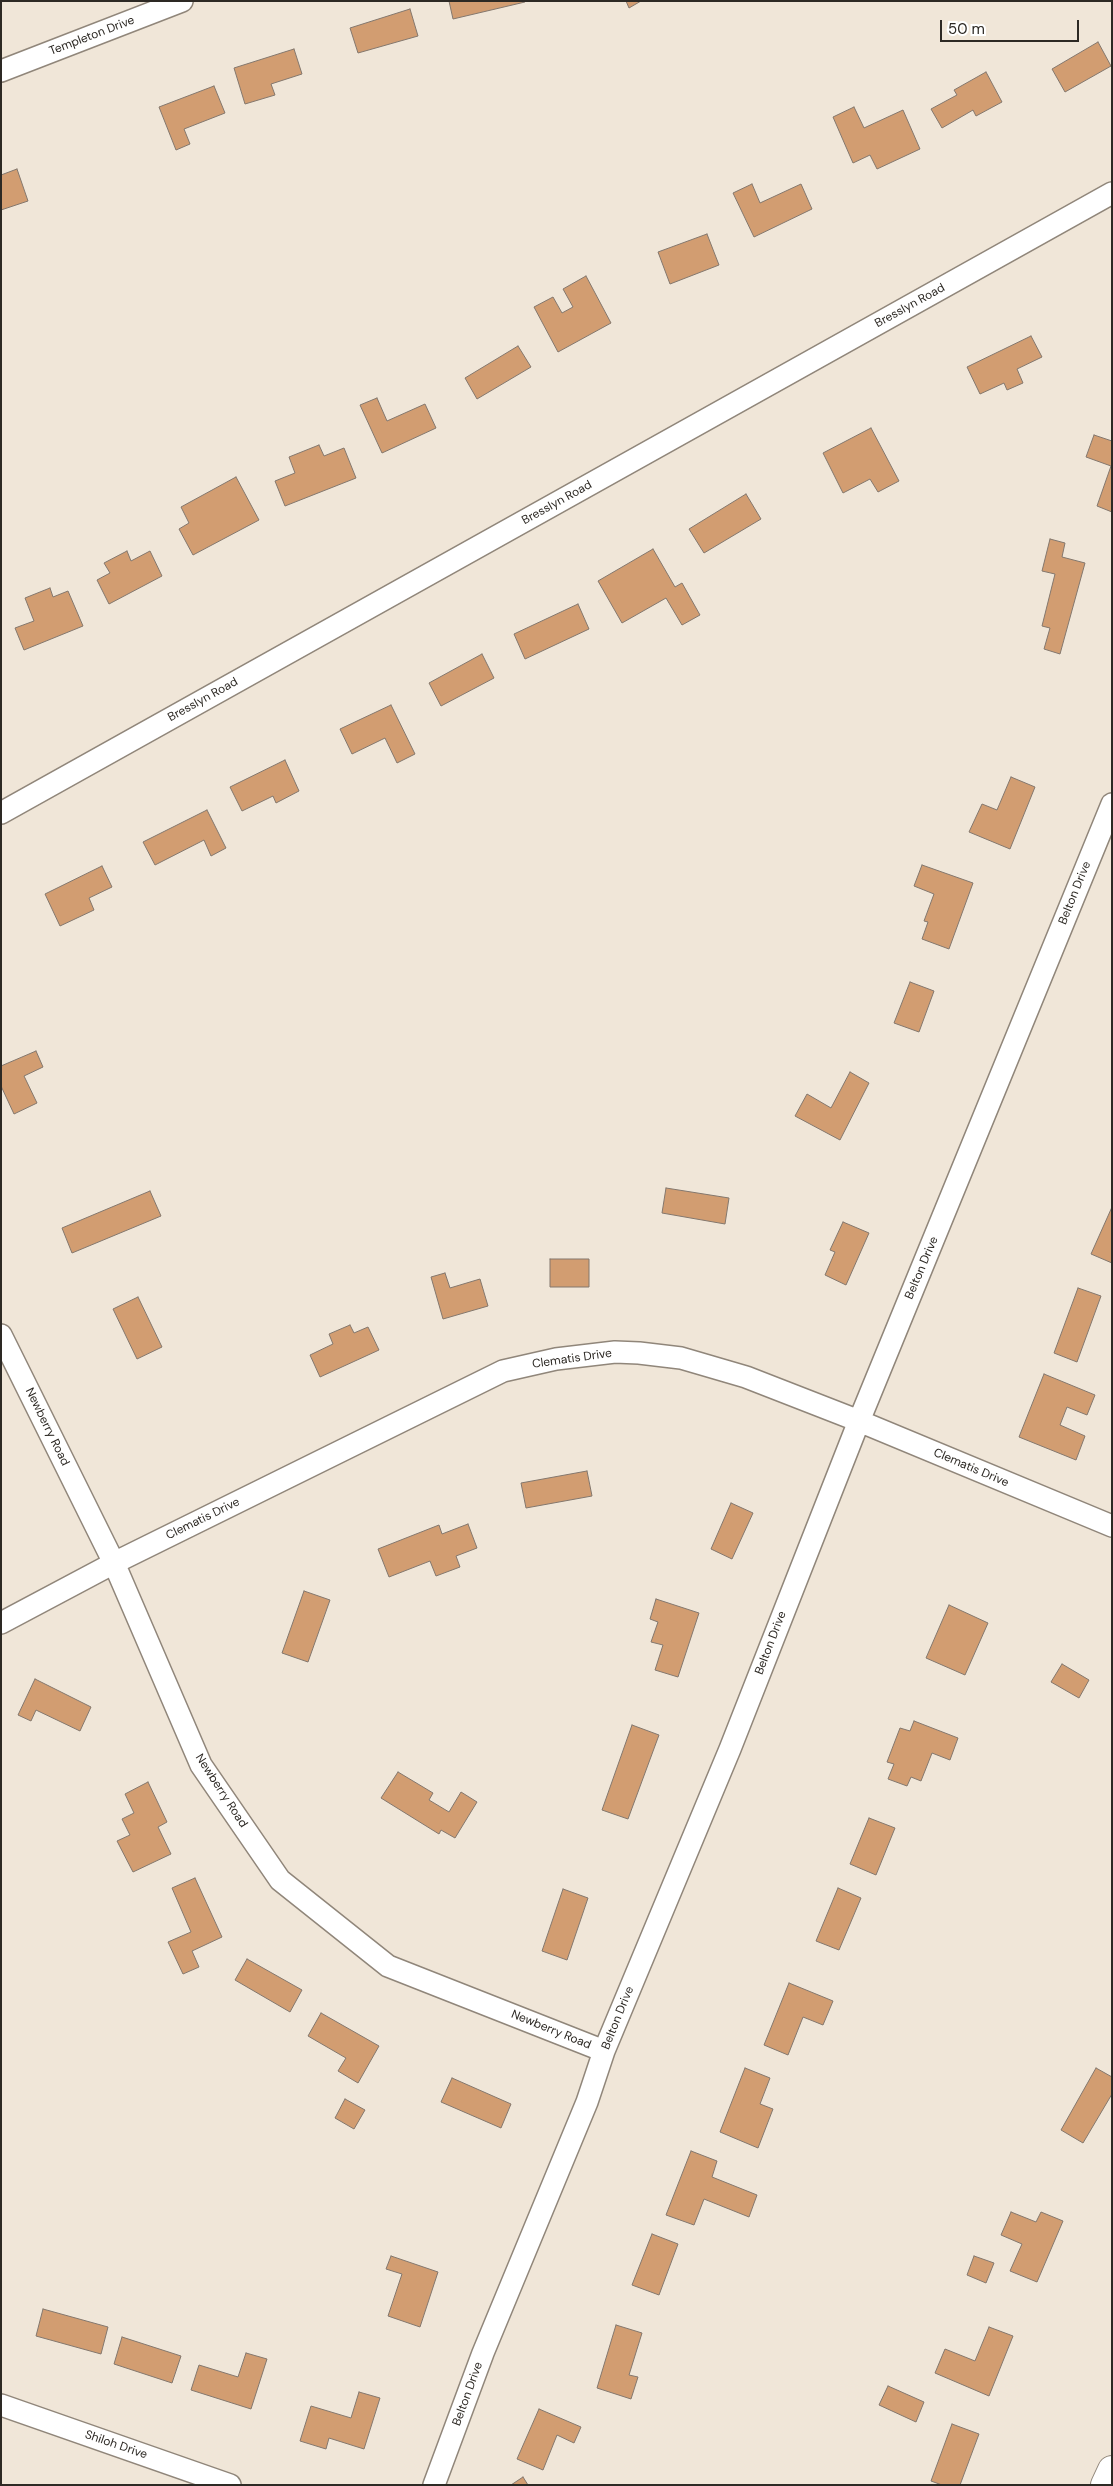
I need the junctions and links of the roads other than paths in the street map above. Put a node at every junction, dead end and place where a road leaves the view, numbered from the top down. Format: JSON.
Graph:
{"nodes":[{"id":1,"x":182,"y":1,"type":"edge"},
{"id":2,"x":1,"y":71,"type":"edge"},
{"id":3,"x":1112,"y":193,"type":"edge"},
{"id":4,"x":1112,"y":804,"type":"edge"},
{"id":5,"x":1,"y":813,"type":"edge"},
{"id":6,"x":1,"y":1335,"type":"edge"},
{"id":7,"x":859,"y":1421,"type":"junction"},
{"id":8,"x":1112,"y":1526,"type":"edge"},
{"id":9,"x":114,"y":1562,"type":"junction"},
{"id":10,"x":1,"y":1623,"type":"edge"},
{"id":11,"x":604,"y":2051,"type":"junction"},
{"id":12,"x":1,"y":2405,"type":"edge"},
{"id":13,"x":1112,"y":2470,"type":"edge"},
{"id":14,"x":230,"y":2485,"type":"edge"},
{"id":15,"x":434,"y":2485,"type":"edge"},
{"id":16,"x":1105,"y":2485,"type":"edge"}],
"edges":[{"from":1,"to":2,"type":"street","name":"Templeton Drive"},
{"from":3,"to":5,"type":"street","name":"Bresslyn Road"},
{"from":4,"to":7,"type":"street","name":"Belton Drive"},
{"from":6,"to":9,"type":"street","name":"Newberry Road"},
{"from":7,"to":8,"type":"street","name":"Clematis Drive"},
{"from":7,"to":9,"type":"street","name":"Clematis Drive"},
{"from":7,"to":11,"type":"street","name":"Belton Drive"},
{"from":9,"to":10,"type":"street","name":"Clematis Drive"},
{"from":9,"to":11,"type":"street","name":"Newberry Road"},
{"from":11,"to":15,"type":"street","name":"Belton Drive"},
{"from":12,"to":14,"type":"street","name":"Shiloh Drive"},
{"from":13,"to":16,"type":"street"}]}
